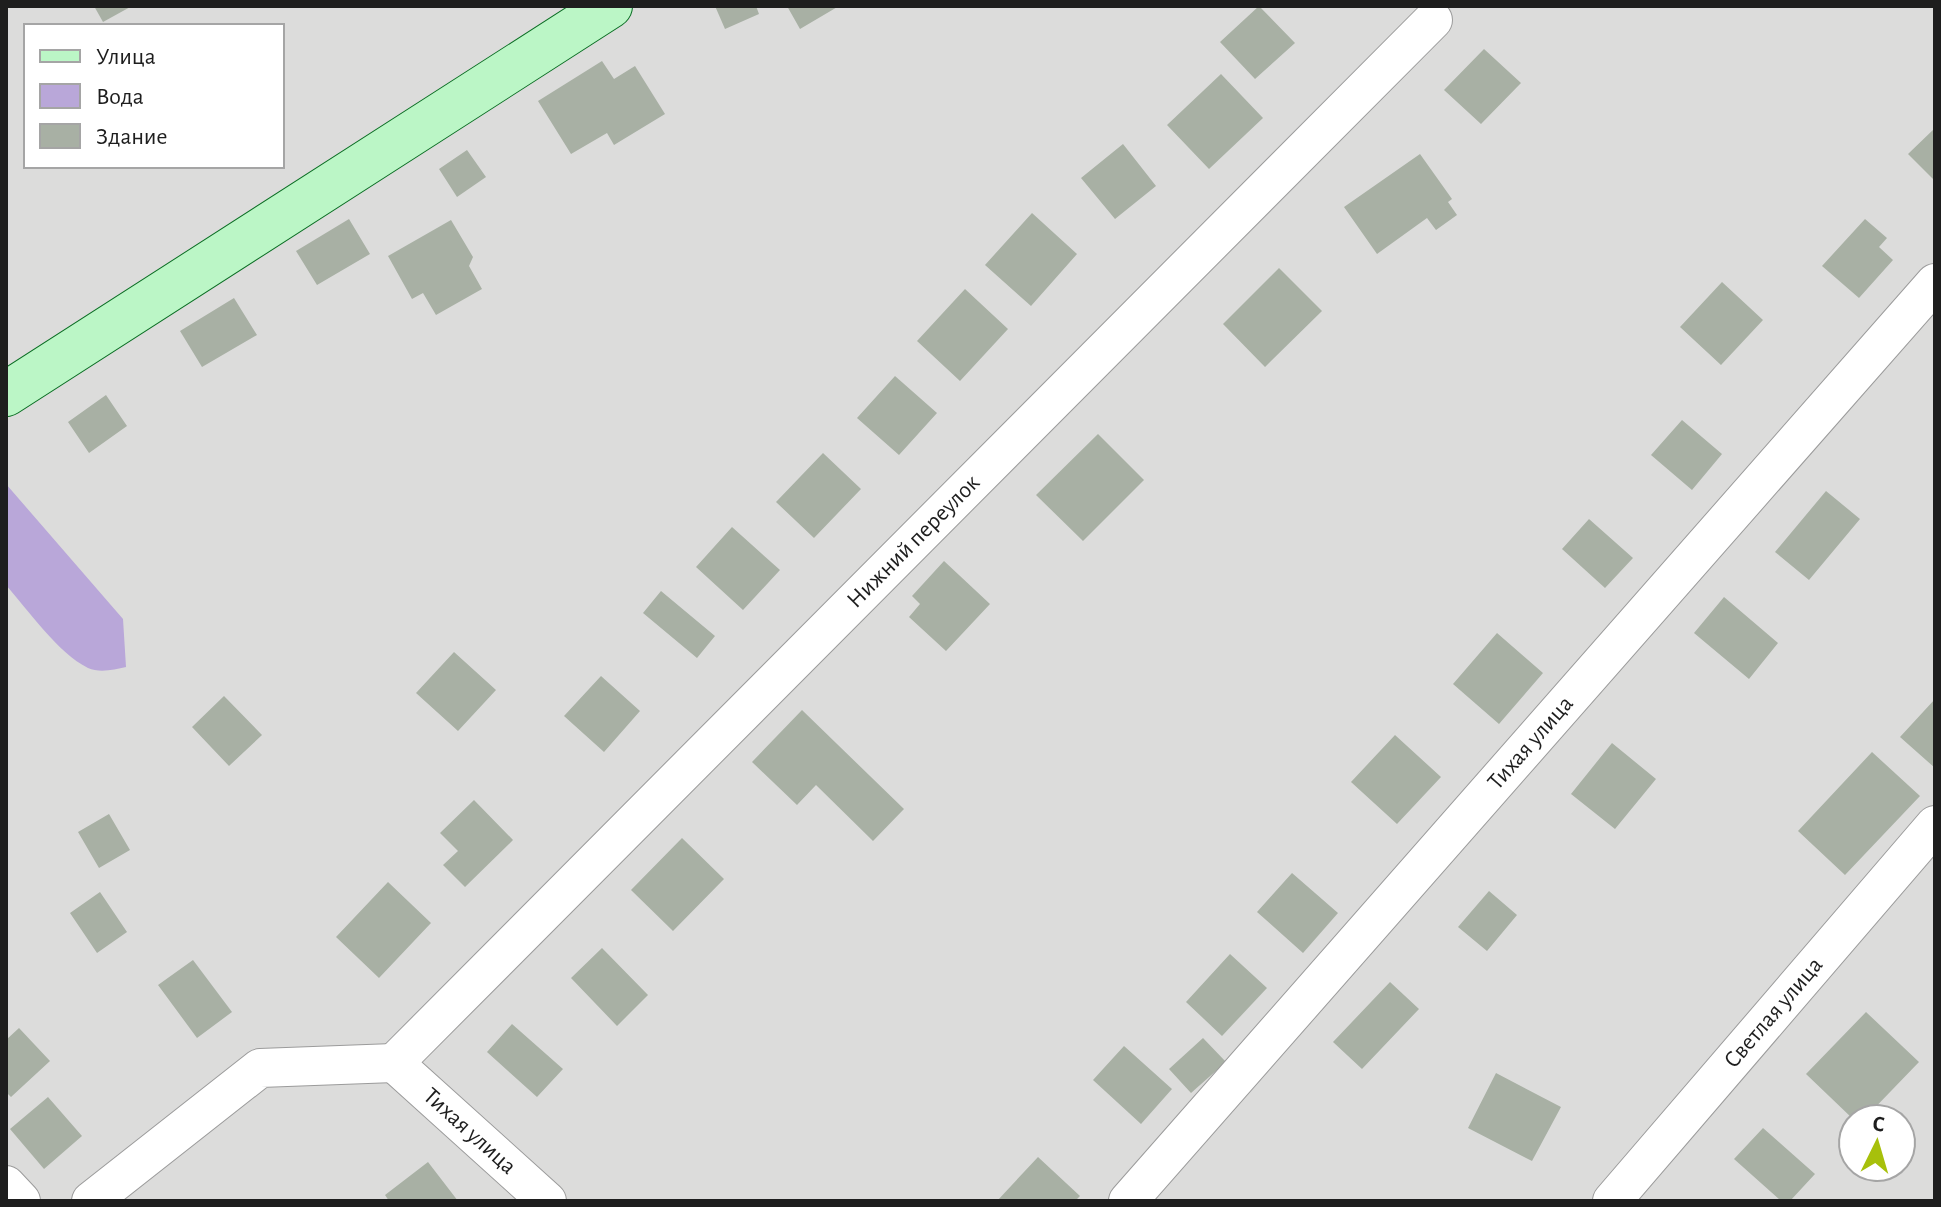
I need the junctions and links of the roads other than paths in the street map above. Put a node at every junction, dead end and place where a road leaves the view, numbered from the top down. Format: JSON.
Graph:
{"nodes":[{"id":1,"x":610,"y":6,"type":"edge"},
{"id":2,"x":1433,"y":20,"type":"dead end"},
{"id":3,"x":1935,"y":283,"type":"edge"},
{"id":4,"x":6,"y":394,"type":"edge"},
{"id":5,"x":1935,"y":825,"type":"edge"},
{"id":6,"x":394,"y":1063,"type":"junction"},
{"id":7,"x":6,"y":1185,"type":"edge"},
{"id":8,"x":21,"y":1201,"type":"edge"},
{"id":9,"x":91,"y":1201,"type":"edge"},
{"id":10,"x":547,"y":1201,"type":"edge"},
{"id":11,"x":1128,"y":1201,"type":"edge"},
{"id":12,"x":1612,"y":1201,"type":"edge"}],
"edges":[{"from":1,"to":4,"type":"street"},
{"from":2,"to":6,"type":"street","name":"Нижний переулок"},
{"from":3,"to":11,"type":"street","name":"Тихая улица"},
{"from":5,"to":12,"type":"street","name":"Светлая улица"},
{"from":6,"to":9,"type":"street"},
{"from":6,"to":10,"type":"street","name":"Тихая улица"},
{"from":7,"to":8,"type":"street"}]}
